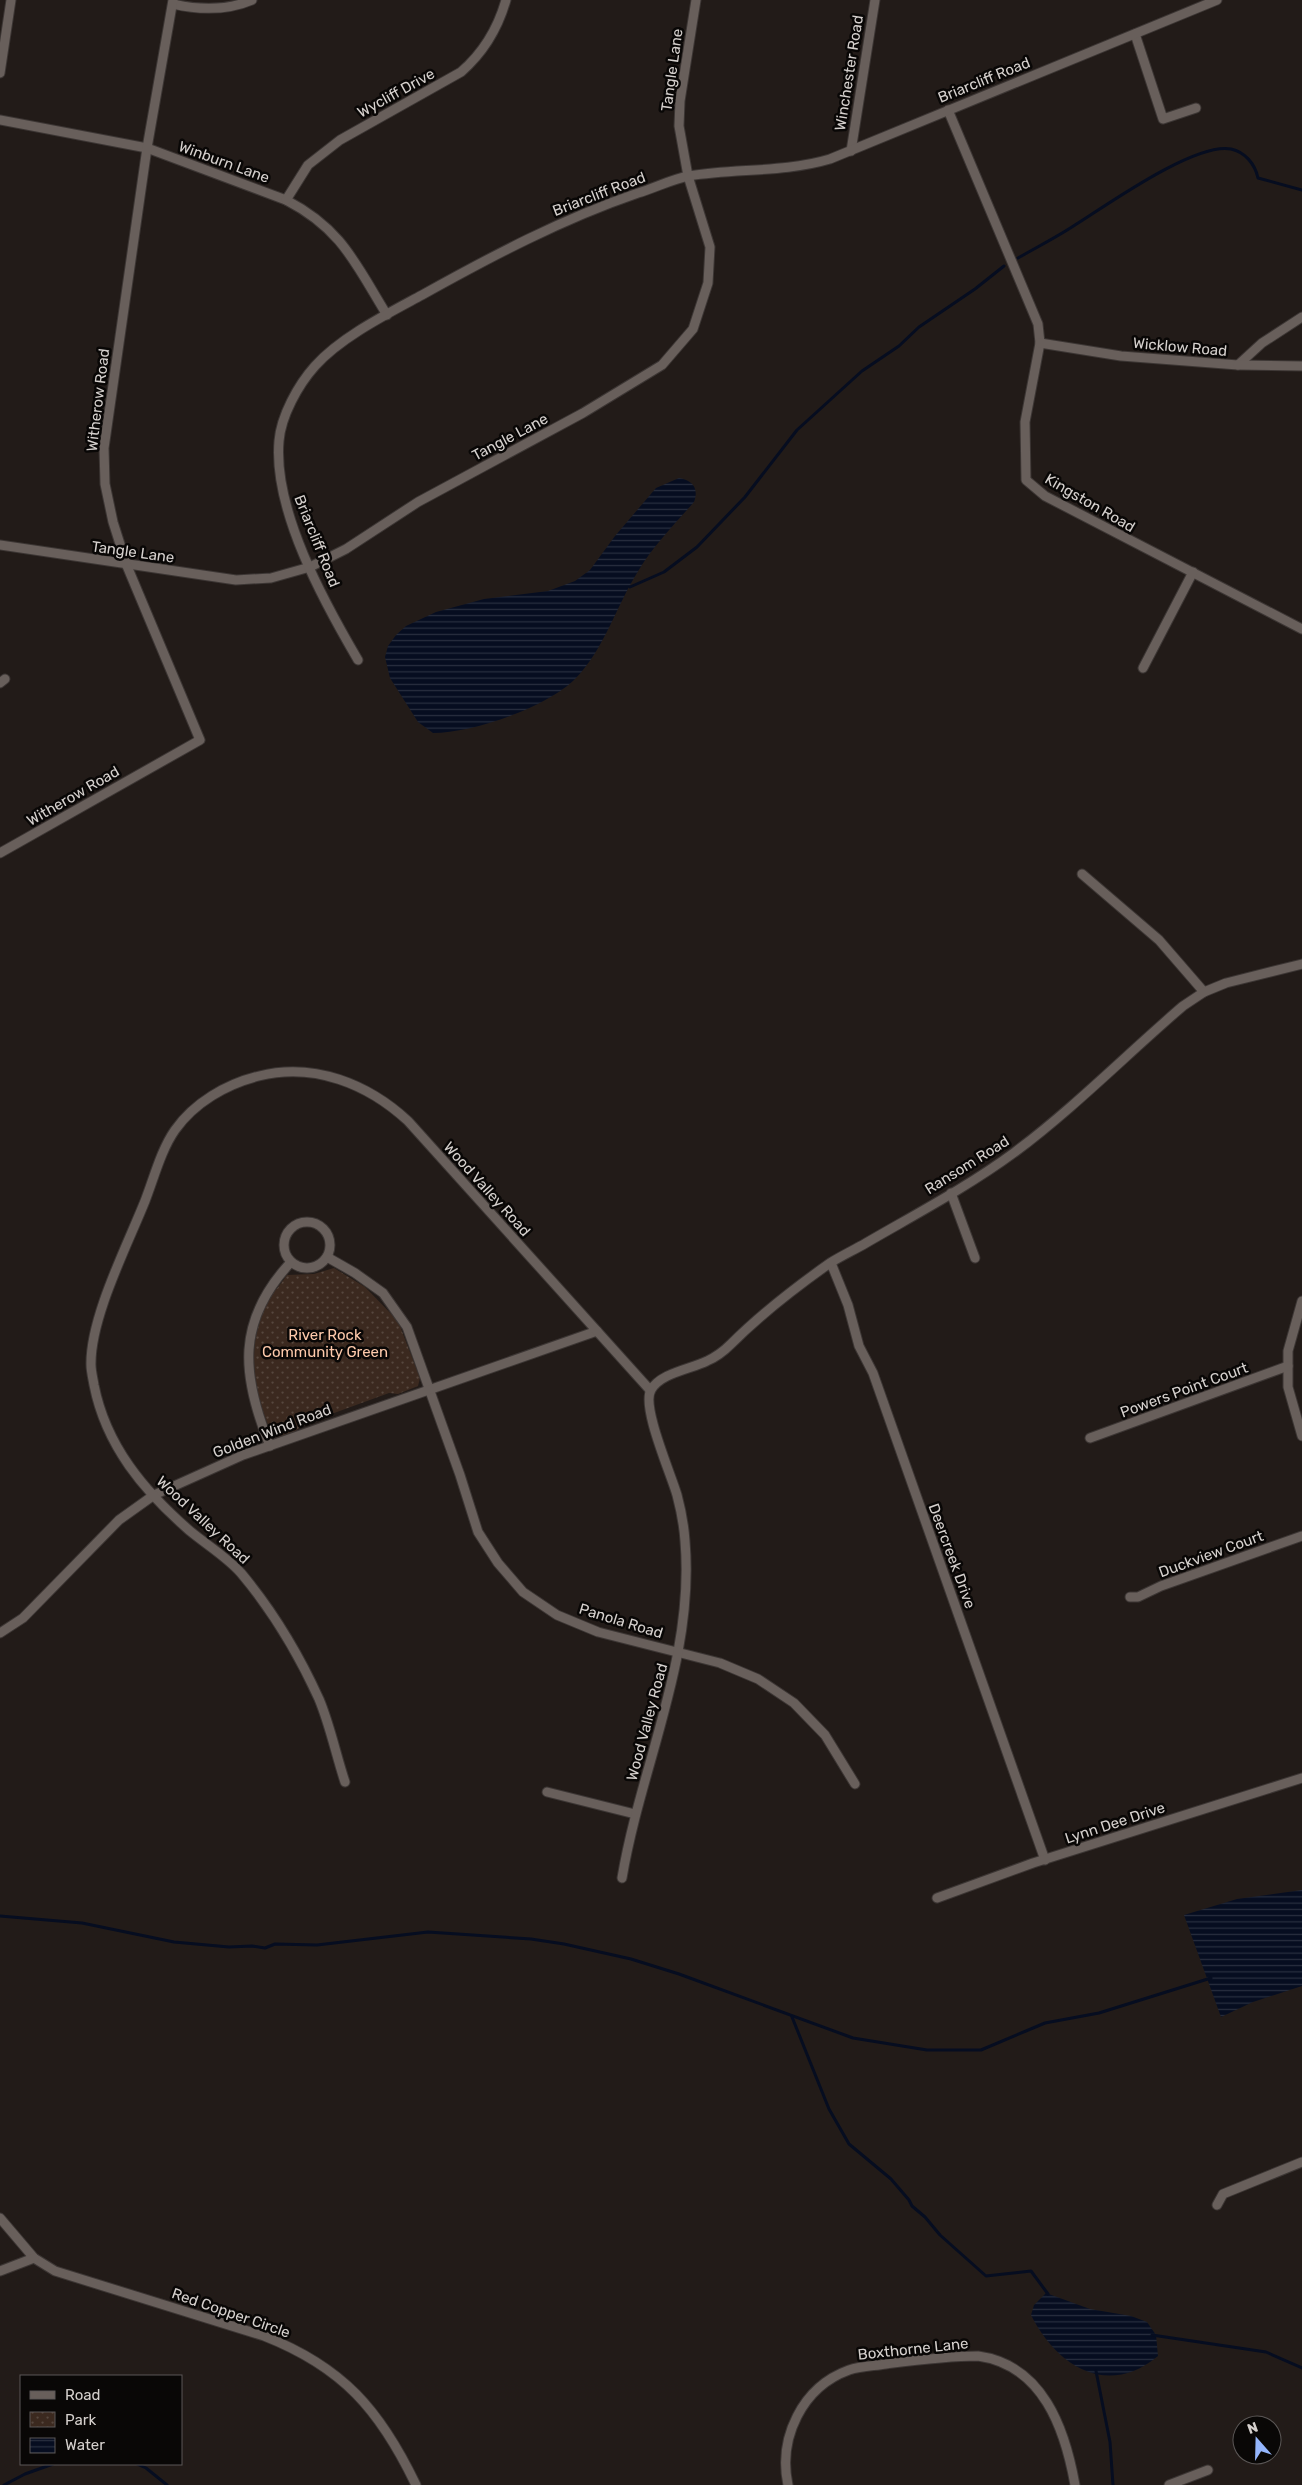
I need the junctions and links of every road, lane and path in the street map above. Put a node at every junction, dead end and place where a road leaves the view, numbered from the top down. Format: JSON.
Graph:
{"nodes":[{"id":1,"x":11,"y":0,"type":"edge"},
{"id":2,"x":252,"y":0,"type":"edge"},
{"id":3,"x":506,"y":0,"type":"edge"},
{"id":4,"x":696,"y":0,"type":"edge"},
{"id":5,"x":875,"y":0,"type":"edge"},
{"id":6,"x":1217,"y":0,"type":"edge"},
{"id":7,"x":173,"y":2,"type":"edge"},
{"id":8,"x":1135,"y":34,"type":"junction"},
{"id":9,"x":0,"y":73,"type":"edge"},
{"id":10,"x":1196,"y":108,"type":"dead end"},
{"id":11,"x":948,"y":110,"type":"junction"},
{"id":12,"x":0,"y":120,"type":"edge"},
{"id":13,"x":147,"y":148,"type":"junction"},
{"id":14,"x":851,"y":151,"type":"junction"},
{"id":15,"x":688,"y":176,"type":"junction"},
{"id":16,"x":286,"y":200,"type":"junction"},
{"id":17,"x":387,"y":315,"type":"junction"},
{"id":18,"x":1302,"y":317,"type":"edge"},
{"id":19,"x":1040,"y":343,"type":"junction"},
{"id":20,"x":1238,"y":365,"type":"junction"},
{"id":21,"x":1302,"y":366,"type":"edge"},
{"id":22,"x":0,"y":545,"type":"edge"},
{"id":23,"x":127,"y":566,"type":"junction"},
{"id":24,"x":310,"y":567,"type":"junction"},
{"id":25,"x":1193,"y":572,"type":"junction"},
{"id":26,"x":1302,"y":629,"type":"edge"},
{"id":27,"x":358,"y":660,"type":"dead end"},
{"id":28,"x":1143,"y":668,"type":"dead end"},
{"id":29,"x":0,"y":853,"type":"edge"},
{"id":30,"x":1082,"y":874,"type":"dead end"},
{"id":31,"x":1302,"y":964,"type":"edge"},
{"id":32,"x":1204,"y":992,"type":"junction"},
{"id":33,"x":951,"y":1193,"type":"junction"},
{"id":34,"x":327,"y":1257,"type":"junction"},
{"id":35,"x":975,"y":1258,"type":"dead end"},
{"id":36,"x":291,"y":1262,"type":"junction"},
{"id":37,"x":831,"y":1263,"type":"junction"},
{"id":38,"x":1302,"y":1301,"type":"edge"},
{"id":39,"x":598,"y":1331,"type":"junction"},
{"id":40,"x":1288,"y":1366,"type":"junction"},
{"id":41,"x":430,"y":1389,"type":"junction"},
{"id":42,"x":649,"y":1393,"type":"junction"},
{"id":43,"x":1302,"y":1436,"type":"edge"},
{"id":44,"x":1090,"y":1438,"type":"dead end"},
{"id":45,"x":270,"y":1446,"type":"junction"},
{"id":46,"x":154,"y":1495,"type":"junction"},
{"id":47,"x":1302,"y":1536,"type":"edge"},
{"id":48,"x":1130,"y":1597,"type":"dead end"},
{"id":49,"x":0,"y":1633,"type":"edge"},
{"id":50,"x":679,"y":1653,"type":"junction"},
{"id":51,"x":1302,"y":1778,"type":"edge"},
{"id":52,"x":345,"y":1782,"type":"dead end"},
{"id":53,"x":855,"y":1784,"type":"dead end"},
{"id":54,"x":546,"y":1792,"type":"dead end"},
{"id":55,"x":635,"y":1814,"type":"junction"},
{"id":56,"x":1045,"y":1860,"type":"junction"},
{"id":57,"x":622,"y":1878,"type":"dead end"},
{"id":58,"x":937,"y":1898,"type":"dead end"},
{"id":59,"x":1302,"y":2162,"type":"edge"},
{"id":60,"x":1216,"y":2205,"type":"dead end"},
{"id":61,"x":0,"y":2218,"type":"edge"},
{"id":62,"x":34,"y":2258,"type":"junction"},
{"id":63,"x":0,"y":2271,"type":"edge"},
{"id":64,"x":1208,"y":2470,"type":"dead end"},
{"id":65,"x":416,"y":2485,"type":"edge"},
{"id":66,"x":788,"y":2485,"type":"edge"},
{"id":67,"x":1075,"y":2485,"type":"edge"},
{"id":68,"x":1169,"y":2485,"type":"edge"}],
"edges":[{"from":1,"to":9,"type":"street"},
{"from":2,"to":7,"type":"street"},
{"from":3,"to":16,"type":"street","name":"Wycliff Drive"},
{"from":4,"to":15,"type":"street","name":"Tangle Lane"},
{"from":5,"to":14,"type":"street","name":"Winchester Road"},
{"from":6,"to":8,"type":"street","name":"Briarcliff Road"},
{"from":7,"to":13,"type":"street","name":"Witherow Road"},
{"from":8,"to":10,"type":"street"},
{"from":8,"to":11,"type":"street","name":"Briarcliff Road"},
{"from":11,"to":14,"type":"street","name":"Briarcliff Road"},
{"from":11,"to":19,"type":"street","name":"Kingston Road"},
{"from":12,"to":13,"type":"street","name":"Winburn Lane"},
{"from":13,"to":16,"type":"street","name":"Winburn Lane"},
{"from":13,"to":23,"type":"street","name":"Witherow Road"},
{"from":14,"to":15,"type":"street","name":"Briarcliff Road"},
{"from":15,"to":17,"type":"street","name":"Briarcliff Road"},
{"from":15,"to":24,"type":"street","name":"Tangle Lane"},
{"from":16,"to":17,"type":"street","name":"Winburn Lane"},
{"from":17,"to":24,"type":"street","name":"Briarcliff Road"},
{"from":18,"to":20,"type":"street","name":"Wicklow Road"},
{"from":19,"to":20,"type":"street","name":"Wicklow Road"},
{"from":19,"to":25,"type":"street","name":"Kingston Road"},
{"from":20,"to":21,"type":"street"},
{"from":22,"to":23,"type":"street","name":"Tangle Lane"},
{"from":23,"to":24,"type":"street","name":"Tangle Lane"},
{"from":23,"to":29,"type":"street","name":"Witherow Road"},
{"from":24,"to":27,"type":"street","name":"Briarcliff Road"},
{"from":25,"to":26,"type":"street","name":"Kingston Road"},
{"from":25,"to":28,"type":"street"},
{"from":30,"to":32,"type":"street"},
{"from":31,"to":32,"type":"street","name":"Ransom Road"},
{"from":32,"to":33,"type":"street","name":"Ransom Road"},
{"from":33,"to":35,"type":"street"},
{"from":33,"to":37,"type":"street","name":"Ransom Road"},
{"from":34,"to":36,"type":"street"},
{"from":34,"to":36,"type":"street"},
{"from":34,"to":41,"type":"street","name":"Panola Road"},
{"from":36,"to":45,"type":"street"},
{"from":37,"to":42,"type":"street","name":"Ransom Road"},
{"from":37,"to":56,"type":"street","name":"Deercreek Drive"},
{"from":38,"to":40,"type":"street"},
{"from":39,"to":41,"type":"street","name":"Golden Wind Road"},
{"from":39,"to":42,"type":"street","name":"Wood Valley Road"},
{"from":39,"to":46,"type":"street","name":"Wood Valley Road"},
{"from":40,"to":43,"type":"street"},
{"from":40,"to":44,"type":"street","name":"Powers Point Court"},
{"from":41,"to":45,"type":"street","name":"Golden Wind Road"},
{"from":41,"to":50,"type":"street","name":"Panola Road"},
{"from":42,"to":50,"type":"street","name":"Wood Valley Road"},
{"from":45,"to":46,"type":"street","name":"Golden Wind Road"},
{"from":46,"to":49,"type":"street","name":"Golden Wind Road"},
{"from":46,"to":52,"type":"street","name":"Wood Valley Road"},
{"from":47,"to":48,"type":"street","name":"Duckview Court"},
{"from":50,"to":53,"type":"street","name":"Panola Road"},
{"from":50,"to":55,"type":"street","name":"Wood Valley Road"},
{"from":51,"to":56,"type":"street","name":"Lynn Dee Drive"},
{"from":54,"to":55,"type":"street"},
{"from":55,"to":57,"type":"street","name":"Wood Valley Road"},
{"from":56,"to":58,"type":"street","name":"Lynn Dee Drive"},
{"from":59,"to":60,"type":"street"},
{"from":61,"to":62,"type":"street","name":"Red Copper Circle"},
{"from":62,"to":63,"type":"street"},
{"from":62,"to":65,"type":"street","name":"Red Copper Circle"},
{"from":64,"to":68,"type":"street"},
{"from":66,"to":67,"type":"street","name":"Boxthorne Lane"}]}
